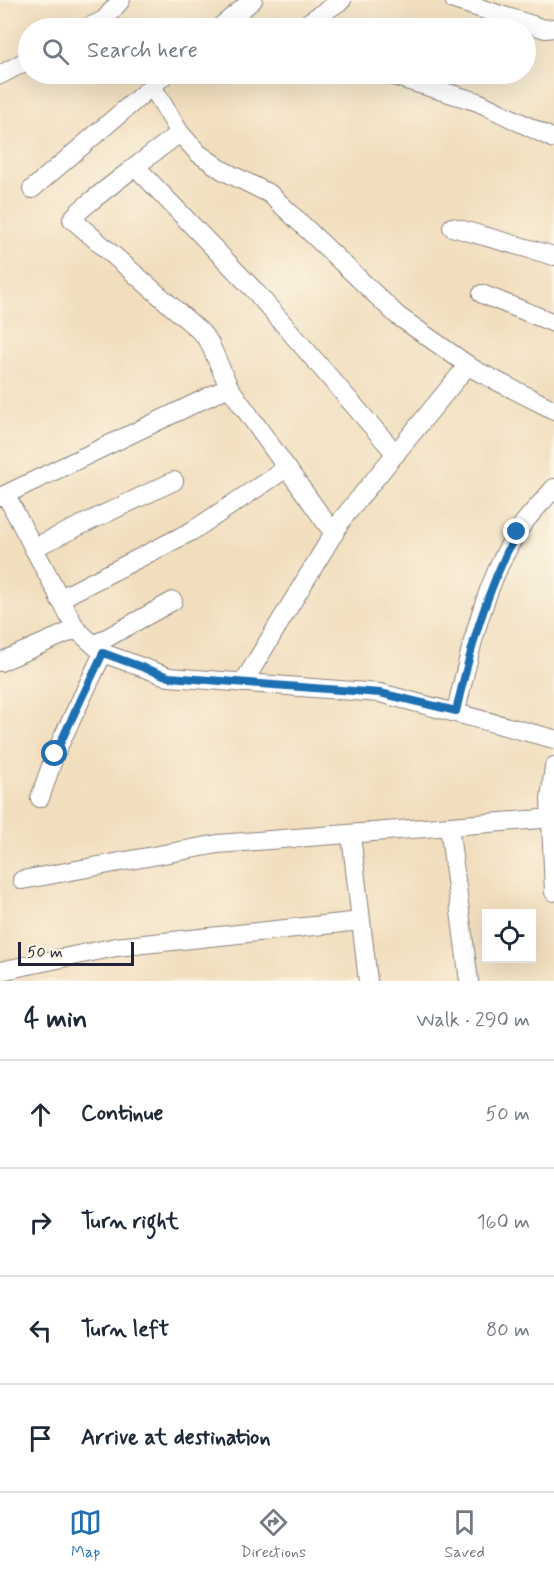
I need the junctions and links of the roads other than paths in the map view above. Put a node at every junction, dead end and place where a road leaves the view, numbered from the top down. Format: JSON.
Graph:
{"nodes":[{"id":1,"x":121,"y":0,"type":"edge"},
{"id":2,"x":253,"y":0,"type":"edge"},
{"id":3,"x":342,"y":0,"type":"edge"},
{"id":4,"x":454,"y":0,"type":"edge"},
{"id":5,"x":106,"y":18,"type":"edge"},
{"id":6,"x":231,"y":18,"type":"edge"},
{"id":7,"x":315,"y":18,"type":"edge"},
{"id":8,"x":510,"y":18,"type":"edge"},
{"id":9,"x":536,"y":26,"type":"edge"},
{"id":10,"x":554,"y":28,"type":"edge"},
{"id":11,"x":18,"y":65,"type":"edge"},
{"id":12,"x":0,"y":75,"type":"edge"},
{"id":13,"x":154,"y":84,"type":"edge"},
{"id":14,"x":419,"y":84,"type":"edge"},
{"id":15,"x":152,"y":86,"type":"junction"},
{"id":16,"x":180,"y":132,"type":"junction"},
{"id":17,"x":554,"y":139,"type":"edge"},
{"id":18,"x":137,"y":168,"type":"junction"},
{"id":19,"x":32,"y":189,"type":"dead end"},
{"id":20,"x":452,"y":227,"type":"dead end"},
{"id":21,"x":554,"y":256,"type":"edge"},
{"id":22,"x":482,"y":294,"type":"dead end"},
{"id":23,"x":554,"y":323,"type":"edge"},
{"id":24,"x":468,"y":365,"type":"junction"},
{"id":25,"x":229,"y":387,"type":"junction"},
{"id":26,"x":554,"y":410,"type":"edge"},
{"id":27,"x":396,"y":454,"type":"junction"},
{"id":28,"x":287,"y":468,"type":"junction"},
{"id":29,"x":174,"y":480,"type":"dead end"},
{"id":30,"x":554,"y":488,"type":"edge"},
{"id":31,"x":3,"y":496,"type":"edge"},
{"id":32,"x":334,"y":534,"type":"junction"},
{"id":33,"x":33,"y":548,"type":"junction"},
{"id":34,"x":59,"y":599,"type":"junction"},
{"id":35,"x":173,"y":601,"type":"dead end"},
{"id":36,"x":76,"y":628,"type":"junction"},
{"id":37,"x":98,"y":649,"type":"junction"},
{"id":38,"x":0,"y":662,"type":"edge"},
{"id":39,"x":243,"y":683,"type":"junction"},
{"id":40,"x":456,"y":711,"type":"junction"},
{"id":41,"x":554,"y":739,"type":"edge"},
{"id":42,"x":554,"y":766,"type":"edge"},
{"id":43,"x":40,"y":798,"type":"dead end"},
{"id":44,"x":552,"y":818,"type":"edge"},
{"id":45,"x":449,"y":826,"type":"junction"},
{"id":46,"x":351,"y":835,"type":"junction"},
{"id":47,"x":22,"y":880,"type":"dead end"},
{"id":48,"x":554,"y":892,"type":"edge"},
{"id":49,"x":361,"y":921,"type":"junction"},
{"id":50,"x":0,"y":971,"type":"edge"},
{"id":51,"x":368,"y":981,"type":"edge"},
{"id":52,"x":469,"y":981,"type":"edge"}],
"edges":[{"from":1,"to":5,"type":"street"},
{"from":2,"to":6,"type":"street"},
{"from":3,"to":7,"type":"street"},
{"from":4,"to":8,"type":"street"},
{"from":9,"to":10,"type":"street"},
{"from":11,"to":12,"type":"street"},
{"from":13,"to":15,"type":"street"},
{"from":14,"to":17,"type":"street"},
{"from":15,"to":16,"type":"street"},
{"from":15,"to":19,"type":"street"},
{"from":16,"to":18,"type":"street"},
{"from":16,"to":24,"type":"street"},
{"from":18,"to":25,"type":"street"},
{"from":18,"to":27,"type":"street"},
{"from":20,"to":21,"type":"street"},
{"from":22,"to":23,"type":"street"},
{"from":24,"to":26,"type":"street"},
{"from":24,"to":27,"type":"street"},
{"from":25,"to":28,"type":"street"},
{"from":25,"to":31,"type":"street"},
{"from":27,"to":32,"type":"street"},
{"from":28,"to":32,"type":"street"},
{"from":28,"to":34,"type":"street"},
{"from":29,"to":33,"type":"street"},
{"from":30,"to":40,"type":"street"},
{"from":31,"to":33,"type":"street"},
{"from":32,"to":39,"type":"street"},
{"from":33,"to":34,"type":"street"},
{"from":34,"to":36,"type":"street"},
{"from":35,"to":37,"type":"street"},
{"from":36,"to":37,"type":"street"},
{"from":36,"to":38,"type":"street"},
{"from":37,"to":39,"type":"street"},
{"from":37,"to":43,"type":"street"},
{"from":39,"to":40,"type":"street"},
{"from":40,"to":41,"type":"street"},
{"from":42,"to":44,"type":"street"},
{"from":44,"to":45,"type":"street"},
{"from":44,"to":48,"type":"street"},
{"from":45,"to":46,"type":"street"},
{"from":45,"to":52,"type":"street"},
{"from":46,"to":47,"type":"street"},
{"from":46,"to":49,"type":"street"},
{"from":49,"to":50,"type":"street"},
{"from":49,"to":51,"type":"street"}]}
